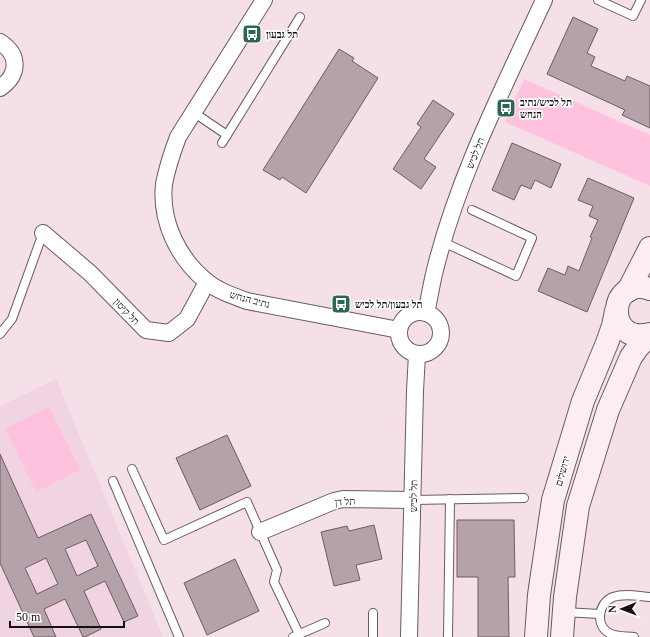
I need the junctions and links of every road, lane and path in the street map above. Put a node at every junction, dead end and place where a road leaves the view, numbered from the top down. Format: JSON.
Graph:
{"nodes":[{"id":1,"x":264,"y":0,"type":"edge"},
{"id":2,"x":544,"y":0,"type":"edge"},
{"id":3,"x":598,"y":0,"type":"edge"},
{"id":4,"x":642,"y":0,"type":"edge"},
{"id":5,"x":300,"y":17,"type":"dead end"},
{"id":6,"x":0,"y":42,"type":"edge"},
{"id":7,"x":0,"y":88,"type":"edge"},
{"id":8,"x":193,"y":112,"type":"junction"},
{"id":9,"x":227,"y":135,"type":"junction"},
{"id":10,"x":222,"y":143,"type":"dead end"},
{"id":11,"x":472,"y":210,"type":"dead end"},
{"id":12,"x":44,"y":233,"type":"joint"},
{"id":13,"x":443,"y":242,"type":"junction"},
{"id":14,"x":650,"y":248,"type":"edge"},
{"id":15,"x":207,"y":282,"type":"junction"},
{"id":16,"x":650,"y":290,"type":"edge"},
{"id":17,"x":628,"y":291,"type":"junction"},
{"id":18,"x":616,"y":311,"type":"junction"},
{"id":19,"x":426,"y":313,"type":"junction"},
{"id":20,"x":399,"y":330,"type":"junction"},
{"id":21,"x":0,"y":334,"type":"edge"},
{"id":22,"x":650,"y":334,"type":"edge"},
{"id":23,"x":417,"y":354,"type":"junction"},
{"id":24,"x":132,"y":469,"type":"dead end"},
{"id":25,"x":112,"y":481,"type":"dead end"},
{"id":26,"x":524,"y":498,"type":"dead end"},
{"id":27,"x":450,"y":499,"type":"junction"},
{"id":28,"x":413,"y":500,"type":"junction"},
{"id":29,"x":260,"y":532,"type":"junction"},
{"id":30,"x":650,"y":597,"type":"edge"},
{"id":31,"x":564,"y":612,"type":"junction"},
{"id":32,"x":373,"y":613,"type":"dead end"},
{"id":33,"x":600,"y":614,"type":"junction"},
{"id":34,"x":325,"y":622,"type":"dead end"},
{"id":35,"x":296,"y":636,"type":"edge"},
{"id":36,"x":179,"y":637,"type":"edge"},
{"id":37,"x":373,"y":637,"type":"edge"},
{"id":38,"x":410,"y":637,"type":"edge"},
{"id":39,"x":448,"y":637,"type":"edge"},
{"id":40,"x":536,"y":637,"type":"edge"},
{"id":41,"x":562,"y":637,"type":"edge"},
{"id":42,"x":634,"y":637,"type":"edge"}],
"edges":[{"from":1,"to":8,"type":"street","name":"נתיב הנחש"},
{"from":2,"to":13,"type":"street","name":"תל לכיש"},
{"from":3,"to":4,"type":"lane"},
{"from":5,"to":9,"type":"lane"},
{"from":6,"to":7,"type":"street"},
{"from":8,"to":9,"type":"lane"},
{"from":8,"to":15,"type":"street","name":"נתיב הנחש"},
{"from":9,"to":10,"type":"lane"},
{"from":11,"to":13,"type":"lane"},
{"from":12,"to":15,"type":"street","name":"תל קיסון"},
{"from":12,"to":21,"type":"lane"},
{"from":13,"to":19,"type":"street","name":"תל לכיש"},
{"from":14,"to":17,"type":"main road"},
{"from":15,"to":20,"type":"street","name":"נתיב הנחש"},
{"from":16,"to":17,"type":"main road"},
{"from":17,"to":18,"type":"main road","name":"ירושלים"},
{"from":18,"to":22,"type":"main road"},
{"from":18,"to":40,"type":"main road","name":"ירושלים"},
{"from":19,"to":20,"type":"street"},
{"from":19,"to":23,"type":"street"},
{"from":20,"to":23,"type":"street"},
{"from":22,"to":31,"type":"main road"},
{"from":23,"to":28,"type":"street","name":"תל לכיש"},
{"from":24,"to":29,"type":"lane"},
{"from":25,"to":36,"type":"lane"},
{"from":26,"to":27,"type":"lane"},
{"from":27,"to":28,"type":"lane"},
{"from":27,"to":39,"type":"lane"},
{"from":28,"to":29,"type":"street","name":"תל דן"},
{"from":28,"to":38,"type":"street","name":"תל לכיש"},
{"from":29,"to":35,"type":"lane"},
{"from":30,"to":33,"type":"lane"},
{"from":31,"to":33,"type":"lane"},
{"from":31,"to":41,"type":"main road"},
{"from":32,"to":37,"type":"lane"},
{"from":33,"to":42,"type":"lane"},
{"from":34,"to":35,"type":"lane"}]}
